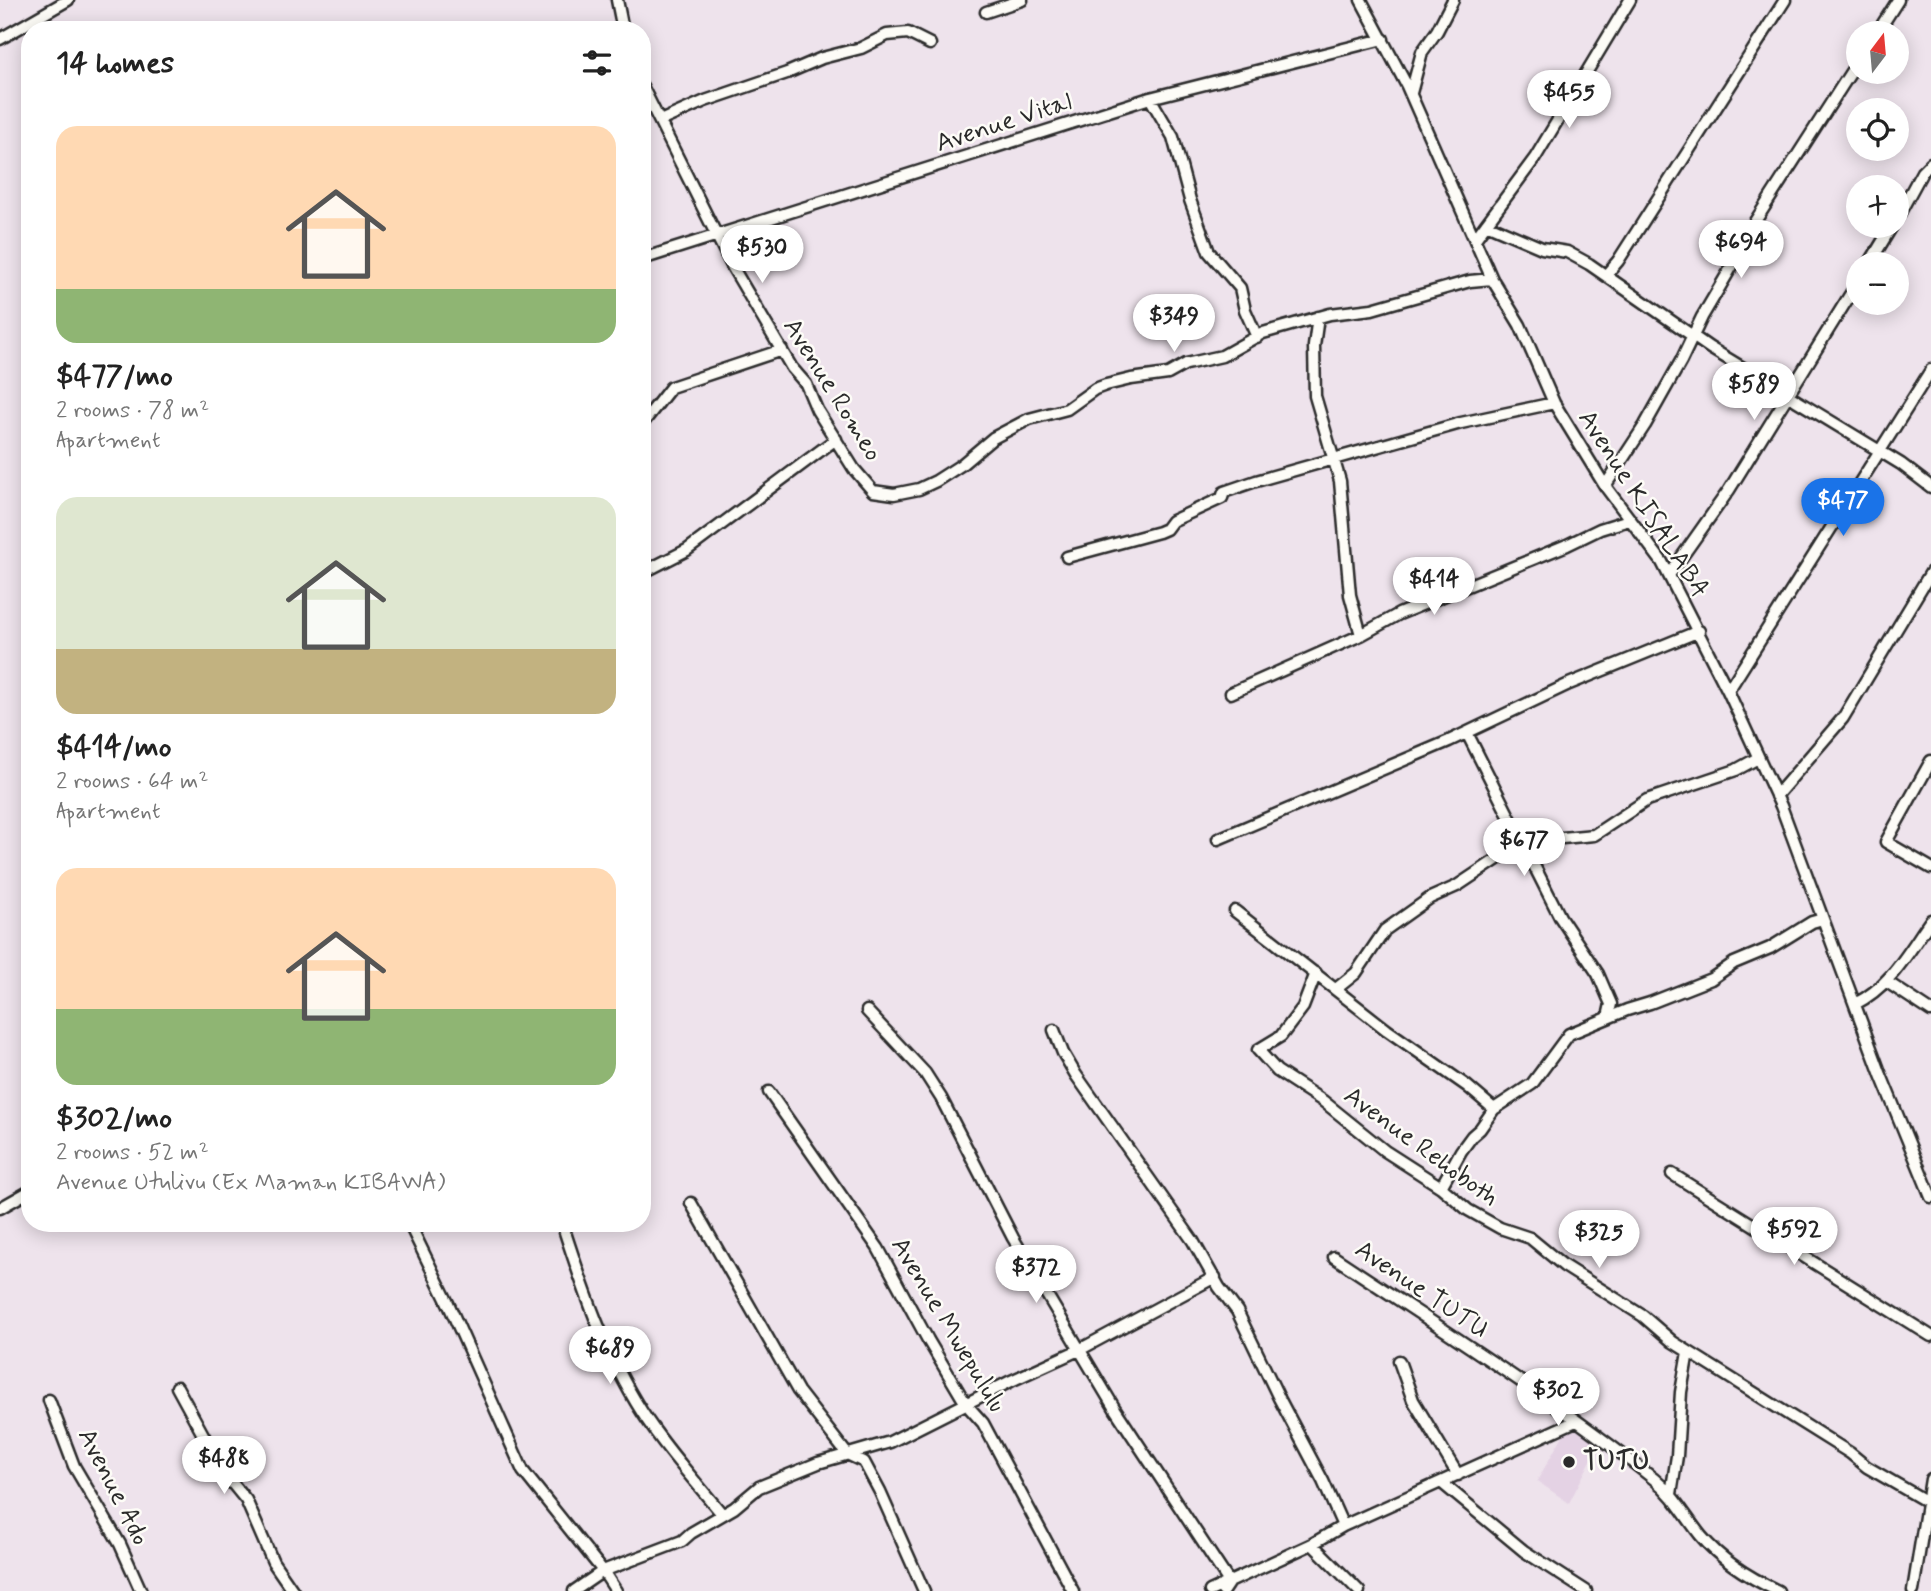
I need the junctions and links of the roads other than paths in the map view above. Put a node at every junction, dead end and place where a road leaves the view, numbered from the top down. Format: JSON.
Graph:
{"nodes":[{"id":1,"x":68,"y":0,"type":"edge"},
{"id":2,"x":617,"y":0,"type":"edge"},
{"id":3,"x":1022,"y":0,"type":"edge"},
{"id":4,"x":1361,"y":0,"type":"edge"},
{"id":5,"x":1453,"y":0,"type":"edge"},
{"id":6,"x":1630,"y":0,"type":"edge"},
{"id":7,"x":1785,"y":0,"type":"edge"},
{"id":8,"x":1898,"y":0,"type":"edge"},
{"id":9,"x":986,"y":12,"type":"dead end"},
{"id":10,"x":31,"y":21,"type":"edge"},
{"id":11,"x":621,"y":21,"type":"edge"},
{"id":12,"x":1885,"y":21,"type":"edge"},
{"id":13,"x":21,"y":27,"type":"edge"},
{"id":14,"x":0,"y":39,"type":"edge"},
{"id":15,"x":1383,"y":40,"type":"junction"},
{"id":16,"x":930,"y":44,"type":"dead end"},
{"id":17,"x":1846,"y":80,"type":"edge"},
{"id":18,"x":1410,"y":94,"type":"junction"},
{"id":19,"x":1150,"y":98,"type":"junction"},
{"id":20,"x":651,"y":104,"type":"edge"},
{"id":21,"x":660,"y":121,"type":"junction"},
{"id":22,"x":1931,"y":163,"type":"edge"},
{"id":23,"x":1909,"y":196,"type":"edge"},
{"id":24,"x":1486,"y":224,"type":"junction"},
{"id":25,"x":718,"y":237,"type":"junction"},
{"id":26,"x":1475,"y":239,"type":"junction"},
{"id":27,"x":651,"y":256,"type":"edge"},
{"id":28,"x":1606,"y":275,"type":"junction"},
{"id":29,"x":1492,"y":279,"type":"junction"},
{"id":30,"x":1846,"y":302,"type":"edge"},
{"id":31,"x":1318,"y":317,"type":"junction"},
{"id":32,"x":1692,"y":336,"type":"junction"},
{"id":33,"x":1257,"y":337,"type":"junction"},
{"id":34,"x":782,"y":350,"type":"junction"},
{"id":35,"x":1931,"y":370,"type":"edge"},
{"id":36,"x":1789,"y":397,"type":"junction"},
{"id":37,"x":1554,"y":404,"type":"junction"},
{"id":38,"x":651,"y":413,"type":"edge"},
{"id":39,"x":836,"y":439,"type":"junction"},
{"id":40,"x":1880,"y":452,"type":"junction"},
{"id":41,"x":1334,"y":458,"type":"junction"},
{"id":42,"x":1605,"y":486,"type":"junction"},
{"id":43,"x":1931,"y":487,"type":"edge"},
{"id":44,"x":1629,"y":520,"type":"junction"},
{"id":45,"x":1067,"y":557,"type":"dead end"},
{"id":46,"x":651,"y":568,"type":"edge"},
{"id":47,"x":1931,"y":572,"type":"edge"},
{"id":48,"x":1669,"y":575,"type":"junction"},
{"id":49,"x":1699,"y":631,"type":"junction"},
{"id":50,"x":1361,"y":635,"type":"junction"},
{"id":51,"x":1728,"y":691,"type":"junction"},
{"id":52,"x":1231,"y":693,"type":"dead end"},
{"id":53,"x":1467,"y":733,"type":"junction"},
{"id":54,"x":1758,"y":758,"type":"junction"},
{"id":55,"x":1931,"y":761,"type":"edge"},
{"id":56,"x":1776,"y":796,"type":"junction"},
{"id":57,"x":1217,"y":839,"type":"dead end"},
{"id":58,"x":1524,"y":850,"type":"junction"},
{"id":59,"x":1931,"y":868,"type":"edge"},
{"id":60,"x":1235,"y":911,"type":"dead end"},
{"id":61,"x":1823,"y":919,"type":"junction"},
{"id":62,"x":1931,"y":920,"type":"edge"},
{"id":63,"x":1316,"y":973,"type":"junction"},
{"id":64,"x":1887,"y":982,"type":"junction"},
{"id":65,"x":1336,"y":989,"type":"junction"},
{"id":66,"x":1855,"y":1004,"type":"junction"},
{"id":67,"x":1931,"y":1011,"type":"edge"},
{"id":68,"x":867,"y":1012,"type":"dead end"},
{"id":69,"x":1608,"y":1017,"type":"junction"},
{"id":70,"x":1054,"y":1030,"type":"dead end"},
{"id":71,"x":769,"y":1092,"type":"dead end"},
{"id":72,"x":1494,"y":1108,"type":"junction"},
{"id":73,"x":1672,"y":1174,"type":"dead end"},
{"id":74,"x":1441,"y":1187,"type":"junction"},
{"id":75,"x":21,"y":1196,"type":"edge"},
{"id":76,"x":1931,"y":1197,"type":"edge"},
{"id":77,"x":691,"y":1203,"type":"dead end"},
{"id":78,"x":0,"y":1208,"type":"edge"},
{"id":79,"x":414,"y":1232,"type":"edge"},
{"id":80,"x":565,"y":1232,"type":"edge"},
{"id":81,"x":1334,"y":1257,"type":"dead end"},
{"id":82,"x":1215,"y":1277,"type":"junction"},
{"id":83,"x":1931,"y":1336,"type":"edge"},
{"id":84,"x":1081,"y":1349,"type":"junction"},
{"id":85,"x":1688,"y":1352,"type":"junction"},
{"id":86,"x":1399,"y":1361,"type":"dead end"},
{"id":87,"x":177,"y":1387,"type":"dead end"},
{"id":88,"x":49,"y":1400,"type":"dead end"},
{"id":89,"x":966,"y":1404,"type":"junction"},
{"id":90,"x":1576,"y":1421,"type":"junction"},
{"id":91,"x":847,"y":1454,"type":"junction"},
{"id":92,"x":1458,"y":1475,"type":"junction"},
{"id":93,"x":1931,"y":1479,"type":"edge"},
{"id":94,"x":1442,"y":1483,"type":"junction"},
{"id":95,"x":1671,"y":1494,"type":"junction"},
{"id":96,"x":1930,"y":1504,"type":"edge"},
{"id":97,"x":722,"y":1514,"type":"junction"},
{"id":98,"x":1343,"y":1526,"type":"junction"},
{"id":99,"x":1312,"y":1544,"type":"junction"},
{"id":100,"x":603,"y":1571,"type":"junction"},
{"id":101,"x":1226,"y":1587,"type":"edge"},
{"id":102,"x":141,"y":1591,"type":"edge"},
{"id":103,"x":293,"y":1591,"type":"edge"},
{"id":104,"x":574,"y":1591,"type":"edge"},
{"id":105,"x":616,"y":1591,"type":"edge"},
{"id":106,"x":924,"y":1591,"type":"edge"},
{"id":107,"x":1073,"y":1591,"type":"edge"},
{"id":108,"x":1210,"y":1591,"type":"edge"},
{"id":109,"x":1359,"y":1591,"type":"edge"},
{"id":110,"x":1586,"y":1591,"type":"edge"},
{"id":111,"x":1779,"y":1591,"type":"edge"},
{"id":112,"x":1913,"y":1591,"type":"edge"}],
"edges":[{"from":1,"to":10,"type":"street"},
{"from":2,"to":11,"type":"street"},
{"from":3,"to":9,"type":"street"},
{"from":4,"to":15,"type":"street","name":"Avenue KISALABA"},
{"from":5,"to":18,"type":"street"},
{"from":6,"to":24,"type":"street"},
{"from":7,"to":28,"type":"street"},
{"from":8,"to":12,"type":"street"},
{"from":13,"to":14,"type":"street"},
{"from":15,"to":18,"type":"street","name":"Avenue KISALABA"},
{"from":15,"to":19,"type":"street","name":"Avenue Vital"},
{"from":16,"to":21,"type":"street"},
{"from":17,"to":32,"type":"street"},
{"from":18,"to":26,"type":"street","name":"Avenue KISALABA"},
{"from":19,"to":25,"type":"street","name":"Avenue Vital"},
{"from":19,"to":33,"type":"street"},
{"from":20,"to":21,"type":"street","name":"Avenue Romeo"},
{"from":21,"to":25,"type":"street","name":"Avenue Romeo"},
{"from":22,"to":23,"type":"street"},
{"from":24,"to":26,"type":"street"},
{"from":24,"to":28,"type":"street"},
{"from":25,"to":27,"type":"street","name":"Avenue Vital"},
{"from":25,"to":34,"type":"street","name":"Avenue Romeo"},
{"from":26,"to":29,"type":"street","name":"Avenue KISALABA"},
{"from":28,"to":32,"type":"street"},
{"from":29,"to":31,"type":"street"},
{"from":29,"to":37,"type":"street","name":"Avenue KISALABA"},
{"from":30,"to":36,"type":"street"},
{"from":31,"to":33,"type":"street"},
{"from":31,"to":41,"type":"street"},
{"from":32,"to":36,"type":"street"},
{"from":32,"to":42,"type":"street"},
{"from":33,"to":39,"type":"street","name":"Avenue Romeo"},
{"from":34,"to":38,"type":"street"},
{"from":34,"to":39,"type":"street","name":"Avenue Romeo"},
{"from":35,"to":40,"type":"street"},
{"from":36,"to":40,"type":"street"},
{"from":36,"to":48,"type":"street"},
{"from":37,"to":41,"type":"street"},
{"from":37,"to":42,"type":"street","name":"Avenue KISALABA"},
{"from":39,"to":46,"type":"street"},
{"from":40,"to":43,"type":"street"},
{"from":40,"to":51,"type":"street"},
{"from":41,"to":45,"type":"street"},
{"from":41,"to":50,"type":"street"},
{"from":42,"to":44,"type":"street","name":"Avenue KISALABA"},
{"from":44,"to":48,"type":"street","name":"Avenue KISALABA"},
{"from":44,"to":50,"type":"street"},
{"from":47,"to":56,"type":"street"},
{"from":48,"to":49,"type":"street","name":"Avenue KISALABA"},
{"from":49,"to":51,"type":"street","name":"Avenue KISALABA"},
{"from":49,"to":53,"type":"street"},
{"from":50,"to":52,"type":"street"},
{"from":51,"to":54,"type":"street","name":"Avenue KISALABA"},
{"from":53,"to":57,"type":"street"},
{"from":53,"to":58,"type":"street"},
{"from":54,"to":56,"type":"street","name":"Avenue KISALABA"},
{"from":54,"to":58,"type":"street"},
{"from":55,"to":59,"type":"street"},
{"from":56,"to":61,"type":"street","name":"Avenue KISALABA"},
{"from":58,"to":65,"type":"street"},
{"from":58,"to":69,"type":"street"},
{"from":60,"to":63,"type":"street"},
{"from":61,"to":66,"type":"street","name":"Avenue KISALABA"},
{"from":61,"to":69,"type":"street"},
{"from":62,"to":64,"type":"street"},
{"from":63,"to":65,"type":"street"},
{"from":63,"to":74,"type":"street","name":"Avenue Rehoboth"},
{"from":64,"to":66,"type":"street"},
{"from":64,"to":67,"type":"street"},
{"from":65,"to":72,"type":"street"},
{"from":66,"to":76,"type":"street","name":"Avenue KISALABA"},
{"from":68,"to":84,"type":"street"},
{"from":69,"to":72,"type":"street"},
{"from":70,"to":82,"type":"street"},
{"from":71,"to":89,"type":"street","name":"Avenue Mwepululu"},
{"from":72,"to":74,"type":"street"},
{"from":73,"to":83,"type":"street"},
{"from":74,"to":85,"type":"street","name":"Avenue Rehoboth"},
{"from":75,"to":78,"type":"street"},
{"from":77,"to":91,"type":"street"},
{"from":79,"to":100,"type":"street"},
{"from":80,"to":97,"type":"street"},
{"from":81,"to":90,"type":"street","name":"Avenue TUTU"},
{"from":82,"to":84,"type":"street"},
{"from":82,"to":98,"type":"street"},
{"from":84,"to":89,"type":"street"},
{"from":84,"to":101,"type":"street"},
{"from":85,"to":95,"type":"street"},
{"from":85,"to":96,"type":"street","name":"Avenue Rehoboth"},
{"from":86,"to":92,"type":"street"},
{"from":87,"to":103,"type":"street"},
{"from":88,"to":102,"type":"street","name":"Avenue Ado"},
{"from":89,"to":91,"type":"street"},
{"from":89,"to":107,"type":"street","name":"Avenue Mwepululu"},
{"from":90,"to":92,"type":"street"},
{"from":90,"to":95,"type":"street","name":"Avenue TUTU"},
{"from":91,"to":97,"type":"street"},
{"from":91,"to":106,"type":"street"},
{"from":92,"to":94,"type":"street"},
{"from":93,"to":96,"type":"street"},
{"from":94,"to":98,"type":"street"},
{"from":94,"to":110,"type":"street"},
{"from":95,"to":111,"type":"street","name":"Avenue TUTU"},
{"from":96,"to":112,"type":"street"},
{"from":97,"to":100,"type":"street"},
{"from":98,"to":99,"type":"street"},
{"from":99,"to":101,"type":"street"},
{"from":99,"to":109,"type":"street"},
{"from":100,"to":104,"type":"street"},
{"from":100,"to":105,"type":"street"},
{"from":101,"to":108,"type":"street"}]}
